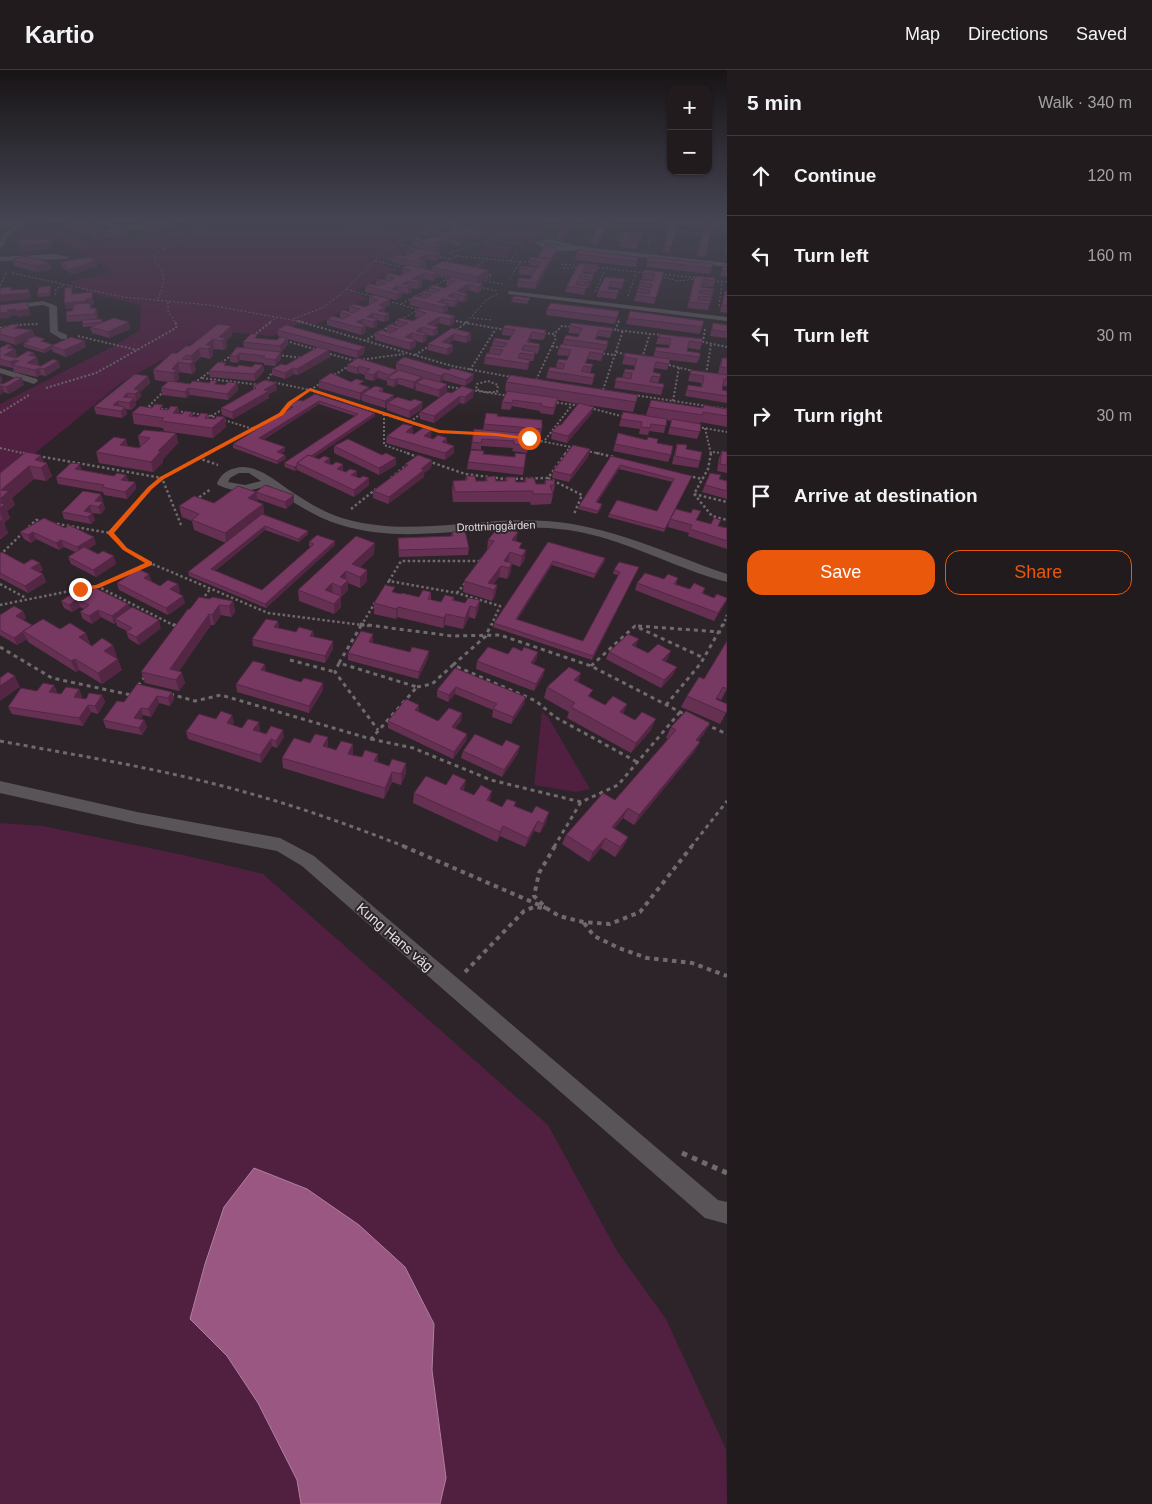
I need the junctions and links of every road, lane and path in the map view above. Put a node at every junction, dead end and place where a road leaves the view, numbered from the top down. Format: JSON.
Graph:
{"nodes":[{"id":1,"x":69,"y":286,"type":"edge"},
{"id":2,"x":163,"y":286,"type":"edge"},
{"id":3,"x":349,"y":286,"type":"edge"},
{"id":4,"x":434,"y":286,"type":"edge"},
{"id":5,"x":475,"y":286,"type":"edge"},
{"id":6,"x":505,"y":286,"type":"edge"},
{"id":7,"x":598,"y":286,"type":"edge"},
{"id":8,"x":346,"y":289,"type":"junction"},
{"id":9,"x":501,"y":292,"type":"junction"},
{"id":10,"x":510,"y":293,"type":"joint"},
{"id":11,"x":374,"y":297,"type":"edge"},
{"id":12,"x":383,"y":299,"type":"edge"},
{"id":13,"x":157,"y":300,"type":"junction"},
{"id":14,"x":168,"y":302,"type":"junction"},
{"id":15,"x":591,"y":303,"type":"junction"},
{"id":16,"x":401,"y":304,"type":"junction"},
{"id":17,"x":0,"y":308,"type":"edge"},
{"id":18,"x":418,"y":309,"type":"junction"},
{"id":19,"x":428,"y":312,"type":"edge"},
{"id":20,"x":278,"y":317,"type":"junction"},
{"id":21,"x":447,"y":318,"type":"edge"},
{"id":22,"x":473,"y":318,"type":"junction"},
{"id":23,"x":292,"y":319,"type":"junction"},
{"id":24,"x":727,"y":319,"type":"edge"},
{"id":25,"x":492,"y":320,"type":"dead end"},
{"id":26,"x":54,"y":322,"type":"junction"},
{"id":27,"x":466,"y":324,"type":"junction"},
{"id":28,"x":580,"y":327,"type":"edge"},
{"id":29,"x":0,"y":328,"type":"edge"},
{"id":30,"x":492,"y":329,"type":"junction"},
{"id":31,"x":510,"y":330,"type":"edge"},
{"id":32,"x":623,"y":330,"type":"dead end"},
{"id":33,"x":539,"y":332,"type":"edge"},
{"id":34,"x":451,"y":333,"type":"edge"},
{"id":35,"x":554,"y":334,"type":"junction"},
{"id":36,"x":650,"y":334,"type":"dead end"},
{"id":37,"x":64,"y":338,"type":"joint"},
{"id":38,"x":250,"y":338,"type":"edge"},
{"id":39,"x":278,"y":339,"type":"edge"},
{"id":40,"x":364,"y":341,"type":"junction"},
{"id":41,"x":437,"y":342,"type":"edge"},
{"id":42,"x":711,"y":344,"type":"dead end"},
{"id":43,"x":552,"y":346,"type":"junction"},
{"id":44,"x":561,"y":348,"type":"edge"},
{"id":45,"x":138,"y":350,"type":"junction"},
{"id":46,"x":238,"y":350,"type":"edge"},
{"id":47,"x":318,"y":350,"type":"junction"},
{"id":48,"x":597,"y":352,"type":"edge"},
{"id":49,"x":407,"y":353,"type":"junction"},
{"id":50,"x":310,"y":354,"type":"edge"},
{"id":51,"x":616,"y":354,"type":"junction"},
{"id":52,"x":275,"y":355,"type":"edge"},
{"id":53,"x":415,"y":356,"type":"junction"},
{"id":54,"x":633,"y":356,"type":"edge"},
{"id":55,"x":642,"y":358,"type":"edge"},
{"id":56,"x":356,"y":361,"type":"junction"},
{"id":57,"x":294,"y":362,"type":"edge"},
{"id":58,"x":660,"y":363,"type":"edge"},
{"id":59,"x":365,"y":364,"type":"edge"},
{"id":60,"x":679,"y":367,"type":"junction"},
{"id":61,"x":0,"y":370,"type":"edge"},
{"id":62,"x":278,"y":370,"type":"edge"},
{"id":63,"x":470,"y":370,"type":"junction"},
{"id":64,"x":697,"y":372,"type":"edge"},
{"id":65,"x":503,"y":375,"type":"junction"},
{"id":66,"x":713,"y":376,"type":"edge"},
{"id":67,"x":512,"y":377,"type":"edge"},
{"id":68,"x":201,"y":378,"type":"junction"},
{"id":69,"x":536,"y":380,"type":"edge"},
{"id":70,"x":268,"y":381,"type":"junction"},
{"id":71,"x":34,"y":382,"type":"edge"},
{"id":72,"x":496,"y":383,"type":"junction"},
{"id":73,"x":261,"y":385,"type":"junction"},
{"id":74,"x":169,"y":386,"type":"edge"},
{"id":75,"x":442,"y":386,"type":"edge"},
{"id":76,"x":187,"y":388,"type":"edge"},
{"id":77,"x":456,"y":388,"type":"junction"},
{"id":78,"x":43,"y":389,"type":"dead end"},
{"id":79,"x":252,"y":390,"type":"edge"},
{"id":80,"x":310,"y":390,"type":"junction"},
{"id":81,"x":603,"y":390,"type":"edge"},
{"id":82,"x":36,"y":391,"type":"dead end"},
{"id":83,"x":484,"y":392,"type":"junction"},
{"id":84,"x":448,"y":394,"type":"edge"},
{"id":85,"x":629,"y":394,"type":"edge"},
{"id":86,"x":514,"y":396,"type":"edge"},
{"id":87,"x":672,"y":401,"type":"junction"},
{"id":88,"x":553,"y":402,"type":"edge"},
{"id":89,"x":572,"y":404,"type":"junction"},
{"id":90,"x":227,"y":406,"type":"edge"},
{"id":91,"x":581,"y":406,"type":"edge"},
{"id":92,"x":590,"y":408,"type":"edge"},
{"id":93,"x":727,"y":408,"type":"edge"},
{"id":94,"x":425,"y":411,"type":"edge"},
{"id":95,"x":0,"y":413,"type":"edge"},
{"id":96,"x":384,"y":414,"type":"junction"},
{"id":97,"x":211,"y":416,"type":"junction"},
{"id":98,"x":626,"y":417,"type":"edge"},
{"id":99,"x":410,"y":422,"type":"junction"},
{"id":100,"x":695,"y":427,"type":"edge"},
{"id":101,"x":705,"y":428,"type":"junction"},
{"id":102,"x":253,"y":429,"type":"junction"},
{"id":103,"x":727,"y":432,"type":"edge"},
{"id":104,"x":477,"y":433,"type":"edge"},
{"id":105,"x":525,"y":438,"type":"edge"},
{"id":106,"x":545,"y":440,"type":"junction"},
{"id":107,"x":570,"y":447,"type":"junction"},
{"id":108,"x":0,"y":448,"type":"edge"},
{"id":109,"x":712,"y":452,"type":"junction"},
{"id":110,"x":26,"y":453,"type":"junction"},
{"id":111,"x":727,"y":454,"type":"edge"},
{"id":112,"x":418,"y":457,"type":"junction"},
{"id":113,"x":198,"y":458,"type":"junction"},
{"id":114,"x":618,"y":458,"type":"edge"},
{"id":115,"x":20,"y":459,"type":"edge"},
{"id":116,"x":684,"y":474,"type":"edge"},
{"id":117,"x":162,"y":478,"type":"junction"},
{"id":118,"x":225,"y":478,"type":"junction"},
{"id":119,"x":548,"y":478,"type":"junction"},
{"id":120,"x":703,"y":479,"type":"junction"},
{"id":121,"x":388,"y":480,"type":"edge"},
{"id":122,"x":268,"y":481,"type":"junction"},
{"id":123,"x":381,"y":486,"type":"edge"},
{"id":124,"x":694,"y":494,"type":"junction"},
{"id":125,"x":727,"y":502,"type":"edge"},
{"id":126,"x":191,"y":503,"type":"edge"},
{"id":127,"x":183,"y":508,"type":"edge"},
{"id":128,"x":176,"y":513,"type":"junction"},
{"id":129,"x":582,"y":516,"type":"dead end"},
{"id":130,"x":336,"y":520,"type":"junction"},
{"id":131,"x":727,"y":520,"type":"edge"},
{"id":132,"x":180,"y":525,"type":"dead end"},
{"id":133,"x":110,"y":533,"type":"junction"},
{"id":134,"x":0,"y":555,"type":"edge"},
{"id":135,"x":150,"y":563,"type":"junction"},
{"id":136,"x":477,"y":567,"type":"edge"},
{"id":137,"x":727,"y":578,"type":"edge"},
{"id":138,"x":467,"y":580,"type":"edge"},
{"id":139,"x":389,"y":581,"type":"junction"},
{"id":140,"x":0,"y":584,"type":"edge"},
{"id":141,"x":97,"y":586,"type":"junction"},
{"id":142,"x":385,"y":588,"type":"edge"},
{"id":143,"x":210,"y":589,"type":"junction"},
{"id":144,"x":457,"y":593,"type":"junction"},
{"id":145,"x":380,"y":596,"type":"edge"},
{"id":146,"x":27,"y":598,"type":"junction"},
{"id":147,"x":0,"y":605,"type":"edge"},
{"id":148,"x":198,"y":605,"type":"edge"},
{"id":149,"x":727,"y":615,"type":"edge"},
{"id":150,"x":361,"y":625,"type":"junction"},
{"id":151,"x":635,"y":626,"type":"junction"},
{"id":152,"x":181,"y":629,"type":"edge"},
{"id":153,"x":721,"y":632,"type":"junction"},
{"id":154,"x":486,"y":636,"type":"junction"},
{"id":155,"x":0,"y":646,"type":"edge"},
{"id":156,"x":704,"y":658,"type":"junction"},
{"id":157,"x":290,"y":660,"type":"edge"},
{"id":158,"x":339,"y":663,"type":"junction"},
{"id":159,"x":453,"y":665,"type":"junction"},
{"id":160,"x":591,"y":666,"type":"junction"},
{"id":161,"x":149,"y":672,"type":"edge"},
{"id":162,"x":334,"y":672,"type":"junction"},
{"id":163,"x":138,"y":686,"type":"junction"},
{"id":164,"x":417,"y":687,"type":"junction"},
{"id":165,"x":148,"y":688,"type":"edge"},
{"id":166,"x":167,"y":693,"type":"edge"},
{"id":167,"x":666,"y":705,"type":"junction"},
{"id":168,"x":680,"y":712,"type":"junction"},
{"id":169,"x":688,"y":716,"type":"edge"},
{"id":170,"x":703,"y":723,"type":"edge"},
{"id":171,"x":378,"y":730,"type":"junction"},
{"id":172,"x":727,"y":734,"type":"edge"},
{"id":173,"x":371,"y":739,"type":"junction"},
{"id":174,"x":0,"y":740,"type":"edge"},
{"id":175,"x":637,"y":762,"type":"junction"},
{"id":176,"x":0,"y":787,"type":"edge"},
{"id":177,"x":727,"y":801,"type":"edge"},
{"id":178,"x":581,"y":802,"type":"junction"},
{"id":179,"x":546,"y":908,"type":"junction"},
{"id":180,"x":584,"y":922,"type":"junction"},
{"id":181,"x":464,"y":974,"type":"dead end"},
{"id":182,"x":727,"y":976,"type":"edge"},
{"id":183,"x":727,"y":1214,"type":"edge"}],
"edges":[{"from":1,"to":13,"type":"path"},
{"from":2,"to":13,"type":"path"},
{"from":3,"to":8,"type":"path"},
{"from":4,"to":16,"type":"path"},
{"from":5,"to":9,"type":"path"},
{"from":6,"to":9,"type":"path"},
{"from":7,"to":15,"type":"path"},
{"from":8,"to":11,"type":"path"},
{"from":8,"to":23,"type":"path"},
{"from":9,"to":10,"type":"path"},
{"from":9,"to":22,"type":"path"},
{"from":10,"to":15,"type":"street"},
{"from":12,"to":16,"type":"path"},
{"from":13,"to":14,"type":"path"},
{"from":14,"to":20,"type":"path"},
{"from":14,"to":45,"type":"path"},
{"from":15,"to":24,"type":"street"},
{"from":16,"to":18,"type":"path"},
{"from":17,"to":26,"type":"street"},
{"from":18,"to":19,"type":"path"},
{"from":18,"to":40,"type":"path"},
{"from":20,"to":23,"type":"path"},
{"from":20,"to":38,"type":"path"},
{"from":21,"to":27,"type":"path"},
{"from":22,"to":25,"type":"path"},
{"from":22,"to":27,"type":"path"},
{"from":23,"to":40,"type":"path"},
{"from":26,"to":29,"type":"path"},
{"from":26,"to":37,"type":"street"},
{"from":27,"to":30,"type":"path"},
{"from":27,"to":34,"type":"path"},
{"from":28,"to":35,"type":"path"},
{"from":30,"to":31,"type":"path"},
{"from":30,"to":63,"type":"path"},
{"from":32,"to":51,"type":"path"},
{"from":33,"to":35,"type":"path"},
{"from":35,"to":43,"type":"path"},
{"from":36,"to":55,"type":"path"},
{"from":37,"to":45,"type":"path"},
{"from":39,"to":47,"type":"path"},
{"from":40,"to":49,"type":"path"},
{"from":41,"to":53,"type":"path"},
{"from":42,"to":66,"type":"path"},
{"from":43,"to":44,"type":"path"},
{"from":43,"to":69,"type":"path"},
{"from":45,"to":78,"type":"path"},
{"from":46,"to":68,"type":"path"},
{"from":47,"to":50,"type":"path"},
{"from":47,"to":56,"type":"path"},
{"from":48,"to":51,"type":"path"},
{"from":49,"to":53,"type":"path"},
{"from":49,"to":56,"type":"path"},
{"from":51,"to":54,"type":"path"},
{"from":51,"to":81,"type":"path"},
{"from":52,"to":57,"type":"path"},
{"from":53,"to":63,"type":"path"},
{"from":56,"to":59,"type":"path"},
{"from":56,"to":80,"type":"path"},
{"from":58,"to":60,"type":"path"},
{"from":60,"to":64,"type":"path"},
{"from":60,"to":87,"type":"path"},
{"from":61,"to":71,"type":"street"},
{"from":62,"to":70,"type":"path"},
{"from":63,"to":65,"type":"path"},
{"from":65,"to":67,"type":"path"},
{"from":65,"to":72,"type":"path"},
{"from":68,"to":73,"type":"path"},
{"from":68,"to":76,"type":"path"},
{"from":70,"to":73,"type":"path"},
{"from":70,"to":80,"type":"path"},
{"from":72,"to":83,"type":"path"},
{"from":72,"to":83,"type":"path"},
{"from":73,"to":79,"type":"path"},
{"from":74,"to":97,"type":"path"},
{"from":75,"to":77,"type":"path"},
{"from":77,"to":83,"type":"path"},
{"from":77,"to":84,"type":"path"},
{"from":80,"to":96,"type":"path"},
{"from":80,"to":102,"type":"path"},
{"from":82,"to":95,"type":"path"},
{"from":83,"to":86,"type":"path"},
{"from":85,"to":87,"type":"path"},
{"from":87,"to":93,"type":"path"},
{"from":88,"to":89,"type":"path"},
{"from":89,"to":91,"type":"path"},
{"from":89,"to":106,"type":"path"},
{"from":90,"to":97,"type":"path"},
{"from":92,"to":98,"type":"path"},
{"from":94,"to":99,"type":"path"},
{"from":96,"to":99,"type":"path"},
{"from":96,"to":112,"type":"path"},
{"from":97,"to":102,"type":"path"},
{"from":99,"to":104,"type":"path"},
{"from":100,"to":101,"type":"path"},
{"from":101,"to":103,"type":"path"},
{"from":101,"to":109,"type":"path"},
{"from":102,"to":113,"type":"path"},
{"from":105,"to":106,"type":"path"},
{"from":106,"to":107,"type":"path"},
{"from":107,"to":114,"type":"path"},
{"from":107,"to":119,"type":"path"},
{"from":108,"to":110,"type":"path"},
{"from":109,"to":111,"type":"path"},
{"from":109,"to":120,"type":"path"},
{"from":110,"to":115,"type":"path"},
{"from":110,"to":117,"type":"path"},
{"from":112,"to":119,"type":"path"},
{"from":112,"to":121,"type":"path"},
{"from":113,"to":117,"type":"path"},
{"from":113,"to":118,"type":"path"},
{"from":116,"to":120,"type":"path"},
{"from":117,"to":128,"type":"path"},
{"from":117,"to":133,"type":"path"},
{"from":118,"to":122,"type":"street"},
{"from":118,"to":122,"type":"street","name":"Drottninggården"},
{"from":118,"to":126,"type":"path"},
{"from":119,"to":129,"type":"path"},
{"from":120,"to":124,"type":"path"},
{"from":122,"to":130,"type":"street","name":"Drottninggården"},
{"from":123,"to":130,"type":"path"},
{"from":124,"to":125,"type":"path"},
{"from":124,"to":131,"type":"path"},
{"from":127,"to":128,"type":"path"},
{"from":128,"to":132,"type":"path"},
{"from":130,"to":137,"type":"street","name":"Drottninggården"},
{"from":133,"to":134,"type":"path"},
{"from":133,"to":135,"type":"path"},
{"from":135,"to":141,"type":"path"},
{"from":135,"to":143,"type":"path"},
{"from":136,"to":139,"type":"path"},
{"from":138,"to":144,"type":"path"},
{"from":139,"to":142,"type":"path"},
{"from":139,"to":144,"type":"path"},
{"from":140,"to":146,"type":"path"},
{"from":141,"to":146,"type":"path"},
{"from":141,"to":152,"type":"path"},
{"from":143,"to":148,"type":"path"},
{"from":143,"to":150,"type":"path"},
{"from":144,"to":154,"type":"path"},
{"from":145,"to":150,"type":"path"},
{"from":146,"to":147,"type":"path"},
{"from":149,"to":153,"type":"path"},
{"from":150,"to":154,"type":"path"},
{"from":150,"to":158,"type":"path"},
{"from":151,"to":153,"type":"path"},
{"from":151,"to":156,"type":"path"},
{"from":151,"to":160,"type":"path"},
{"from":153,"to":156,"type":"path"},
{"from":154,"to":159,"type":"path"},
{"from":154,"to":160,"type":"path"},
{"from":155,"to":163,"type":"path"},
{"from":156,"to":167,"type":"path"},
{"from":157,"to":162,"type":"path"},
{"from":158,"to":162,"type":"path"},
{"from":158,"to":164,"type":"path"},
{"from":159,"to":164,"type":"path"},
{"from":159,"to":175,"type":"path"},
{"from":160,"to":167,"type":"path"},
{"from":161,"to":163,"type":"path"},
{"from":162,"to":171,"type":"path"},
{"from":163,"to":165,"type":"path"},
{"from":164,"to":171,"type":"path"},
{"from":166,"to":173,"type":"path"},
{"from":167,"to":168,"type":"path"},
{"from":168,"to":169,"type":"path"},
{"from":168,"to":175,"type":"path"},
{"from":170,"to":172,"type":"path"},
{"from":171,"to":173,"type":"path"},
{"from":173,"to":178,"type":"path"},
{"from":174,"to":179,"type":"path"},
{"from":175,"to":178,"type":"path"},
{"from":176,"to":183,"type":"street","name":"Kung Hans väg"},
{"from":177,"to":180,"type":"path"},
{"from":178,"to":179,"type":"path"},
{"from":179,"to":180,"type":"path"},
{"from":179,"to":181,"type":"path"},
{"from":180,"to":182,"type":"path"}]}
